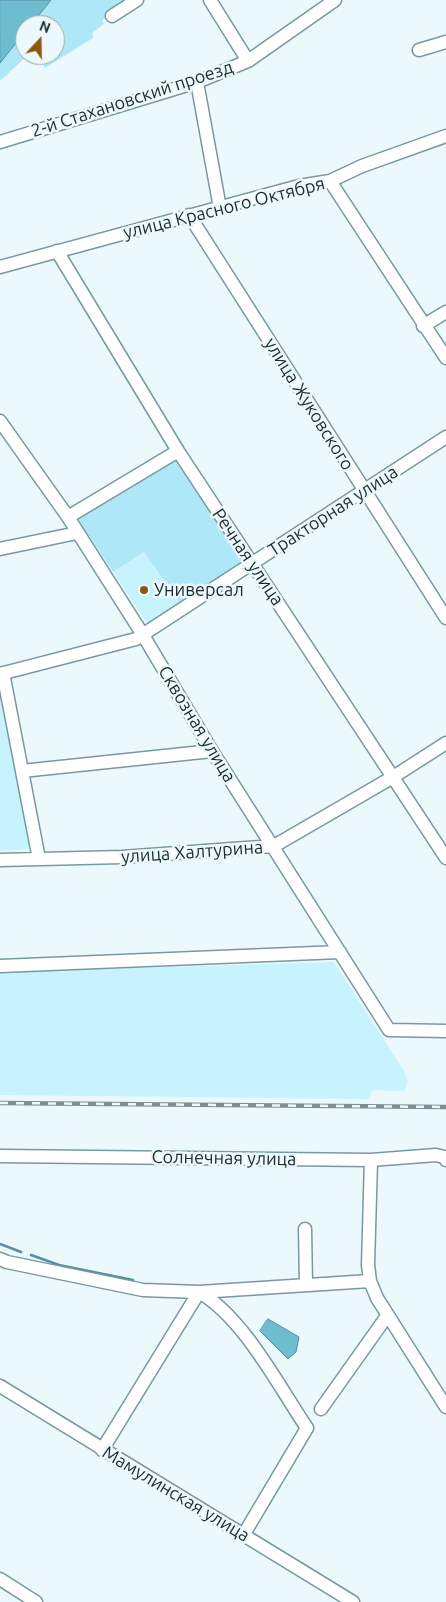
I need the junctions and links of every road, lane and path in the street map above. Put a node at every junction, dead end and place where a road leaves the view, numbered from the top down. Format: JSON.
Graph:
{"nodes":[{"id":1,"x":137,"y":0,"type":"edge"},
{"id":2,"x":210,"y":0,"type":"edge"},
{"id":3,"x":335,"y":0,"type":"edge"},
{"id":4,"x":112,"y":16,"type":"dead end"},
{"id":5,"x":446,"y":42,"type":"edge"},
{"id":6,"x":420,"y":50,"type":"dead end"},
{"id":7,"x":248,"y":61,"type":"junction"},
{"id":8,"x":197,"y":82,"type":"junction"},
{"id":9,"x":445,"y":136,"type":"edge"},
{"id":10,"x":0,"y":142,"type":"edge"},
{"id":11,"x":330,"y":182,"type":"junction"},
{"id":12,"x":220,"y":208,"type":"junction"},
{"id":13,"x":189,"y":215,"type":"junction"},
{"id":14,"x":57,"y":252,"type":"junction"},
{"id":15,"x":0,"y":267,"type":"edge"},
{"id":16,"x":446,"y":312,"type":"edge"},
{"id":17,"x":423,"y":326,"type":"junction"},
{"id":18,"x":446,"y":358,"type":"edge"},
{"id":19,"x":0,"y":421,"type":"edge"},
{"id":20,"x":446,"y":438,"type":"edge"},
{"id":21,"x":178,"y":451,"type":"junction"},
{"id":22,"x":363,"y":491,"type":"junction"},
{"id":23,"x":68,"y":517,"type":"junction"},
{"id":24,"x":77,"y":533,"type":"junction"},
{"id":25,"x":0,"y":549,"type":"edge"},
{"id":26,"x":253,"y":564,"type":"junction"},
{"id":27,"x":446,"y":618,"type":"edge"},
{"id":28,"x":143,"y":634,"type":"junction"},
{"id":29,"x":1,"y":673,"type":"edge"},
{"id":30,"x":446,"y":743,"type":"edge"},
{"id":31,"x":212,"y":751,"type":"junction"},
{"id":32,"x":22,"y":772,"type":"junction"},
{"id":33,"x":393,"y":778,"type":"junction"},
{"id":34,"x":274,"y":846,"type":"junction"},
{"id":35,"x":446,"y":858,"type":"edge"},
{"id":36,"x":39,"y":859,"type":"junction"},
{"id":37,"x":0,"y":860,"type":"edge"},
{"id":38,"x":340,"y":952,"type":"junction"},
{"id":39,"x":0,"y":966,"type":"edge"},
{"id":40,"x":446,"y":1031,"type":"edge"},
{"id":41,"x":0,"y":1156,"type":"edge"},
{"id":42,"x":371,"y":1160,"type":"junction"},
{"id":43,"x":446,"y":1160,"type":"edge"},
{"id":44,"x":305,"y":1229,"type":"dead end"},
{"id":45,"x":0,"y":1259,"type":"edge"},
{"id":46,"x":370,"y":1281,"type":"junction"},
{"id":47,"x":306,"y":1285,"type":"junction"},
{"id":48,"x":199,"y":1292,"type":"junction"},
{"id":49,"x":387,"y":1316,"type":"junction"},
{"id":50,"x":0,"y":1386,"type":"edge"},
{"id":51,"x":446,"y":1407,"type":"edge"},
{"id":52,"x":321,"y":1409,"type":"dead end"},
{"id":53,"x":102,"y":1450,"type":"junction"},
{"id":54,"x":244,"y":1534,"type":"junction"},
{"id":55,"x":0,"y":1579,"type":"edge"},
{"id":56,"x":36,"y":1602,"type":"edge"},
{"id":57,"x":353,"y":1602,"type":"edge"}],
"edges":[{"from":1,"to":4,"type":"street"},
{"from":2,"to":7,"type":"street"},
{"from":3,"to":7,"type":"street","name":"2-й Стахановский проезд"},
{"from":5,"to":6,"type":"street"},
{"from":7,"to":8,"type":"street","name":"2-й Стахановский проезд"},
{"from":8,"to":10,"type":"street","name":"2-й Стахановский проезд"},
{"from":8,"to":12,"type":"street"},
{"from":9,"to":11,"type":"street","name":"улица Красного Октября"},
{"from":11,"to":12,"type":"street","name":"улица Красного Октября"},
{"from":11,"to":17,"type":"street"},
{"from":12,"to":13,"type":"street","name":"улица Красного Октября"},
{"from":13,"to":14,"type":"street","name":"улица Красного Октября"},
{"from":13,"to":22,"type":"street","name":"улица Жуковского"},
{"from":14,"to":15,"type":"street","name":"улица Красного Октября"},
{"from":14,"to":21,"type":"street","name":"Речная улица"},
{"from":16,"to":17,"type":"street"},
{"from":17,"to":18,"type":"street"},
{"from":19,"to":23,"type":"street","name":"Сквозная улица"},
{"from":20,"to":22,"type":"street","name":"Тракторная улица"},
{"from":21,"to":23,"type":"street"},
{"from":21,"to":26,"type":"street","name":"Речная улица"},
{"from":22,"to":26,"type":"street","name":"Тракторная улица"},
{"from":22,"to":27,"type":"street","name":"улица Жуковского"},
{"from":23,"to":24,"type":"street","name":"Сквозная улица"},
{"from":24,"to":25,"type":"street"},
{"from":24,"to":28,"type":"street","name":"Сквозная улица"},
{"from":26,"to":28,"type":"street","name":"Тракторная улица"},
{"from":26,"to":33,"type":"street","name":"Речная улица"},
{"from":28,"to":29,"type":"street","name":"Тракторная улица"},
{"from":28,"to":31,"type":"street","name":"Сквозная улица"},
{"from":29,"to":32,"type":"street"},
{"from":30,"to":33,"type":"street","name":"улица Халтурина"},
{"from":31,"to":32,"type":"street"},
{"from":31,"to":34,"type":"street","name":"Сквозная улица"},
{"from":32,"to":36,"type":"street"},
{"from":33,"to":34,"type":"street","name":"улица Халтурина"},
{"from":33,"to":35,"type":"street","name":"Речная улица"},
{"from":34,"to":36,"type":"street","name":"улица Халтурина"},
{"from":34,"to":38,"type":"street","name":"Сквозная улица"},
{"from":36,"to":37,"type":"street","name":"улица Халтурина"},
{"from":38,"to":39,"type":"street"},
{"from":38,"to":40,"type":"street","name":"Сквозная улица"},
{"from":41,"to":42,"type":"street","name":"Солнечная улица"},
{"from":42,"to":43,"type":"street","name":"Солнечная улица"},
{"from":42,"to":46,"type":"street"},
{"from":44,"to":47,"type":"street"},
{"from":45,"to":48,"type":"street"},
{"from":46,"to":47,"type":"street"},
{"from":46,"to":49,"type":"street"},
{"from":47,"to":48,"type":"street"},
{"from":48,"to":53,"type":"street"},
{"from":48,"to":54,"type":"street"},
{"from":49,"to":51,"type":"street"},
{"from":49,"to":52,"type":"street"},
{"from":50,"to":53,"type":"street","name":"Мамулинская улица"},
{"from":53,"to":54,"type":"street","name":"Мамулинская улица"},
{"from":54,"to":57,"type":"street","name":"Мамулинская улица"},
{"from":55,"to":56,"type":"street"}]}
